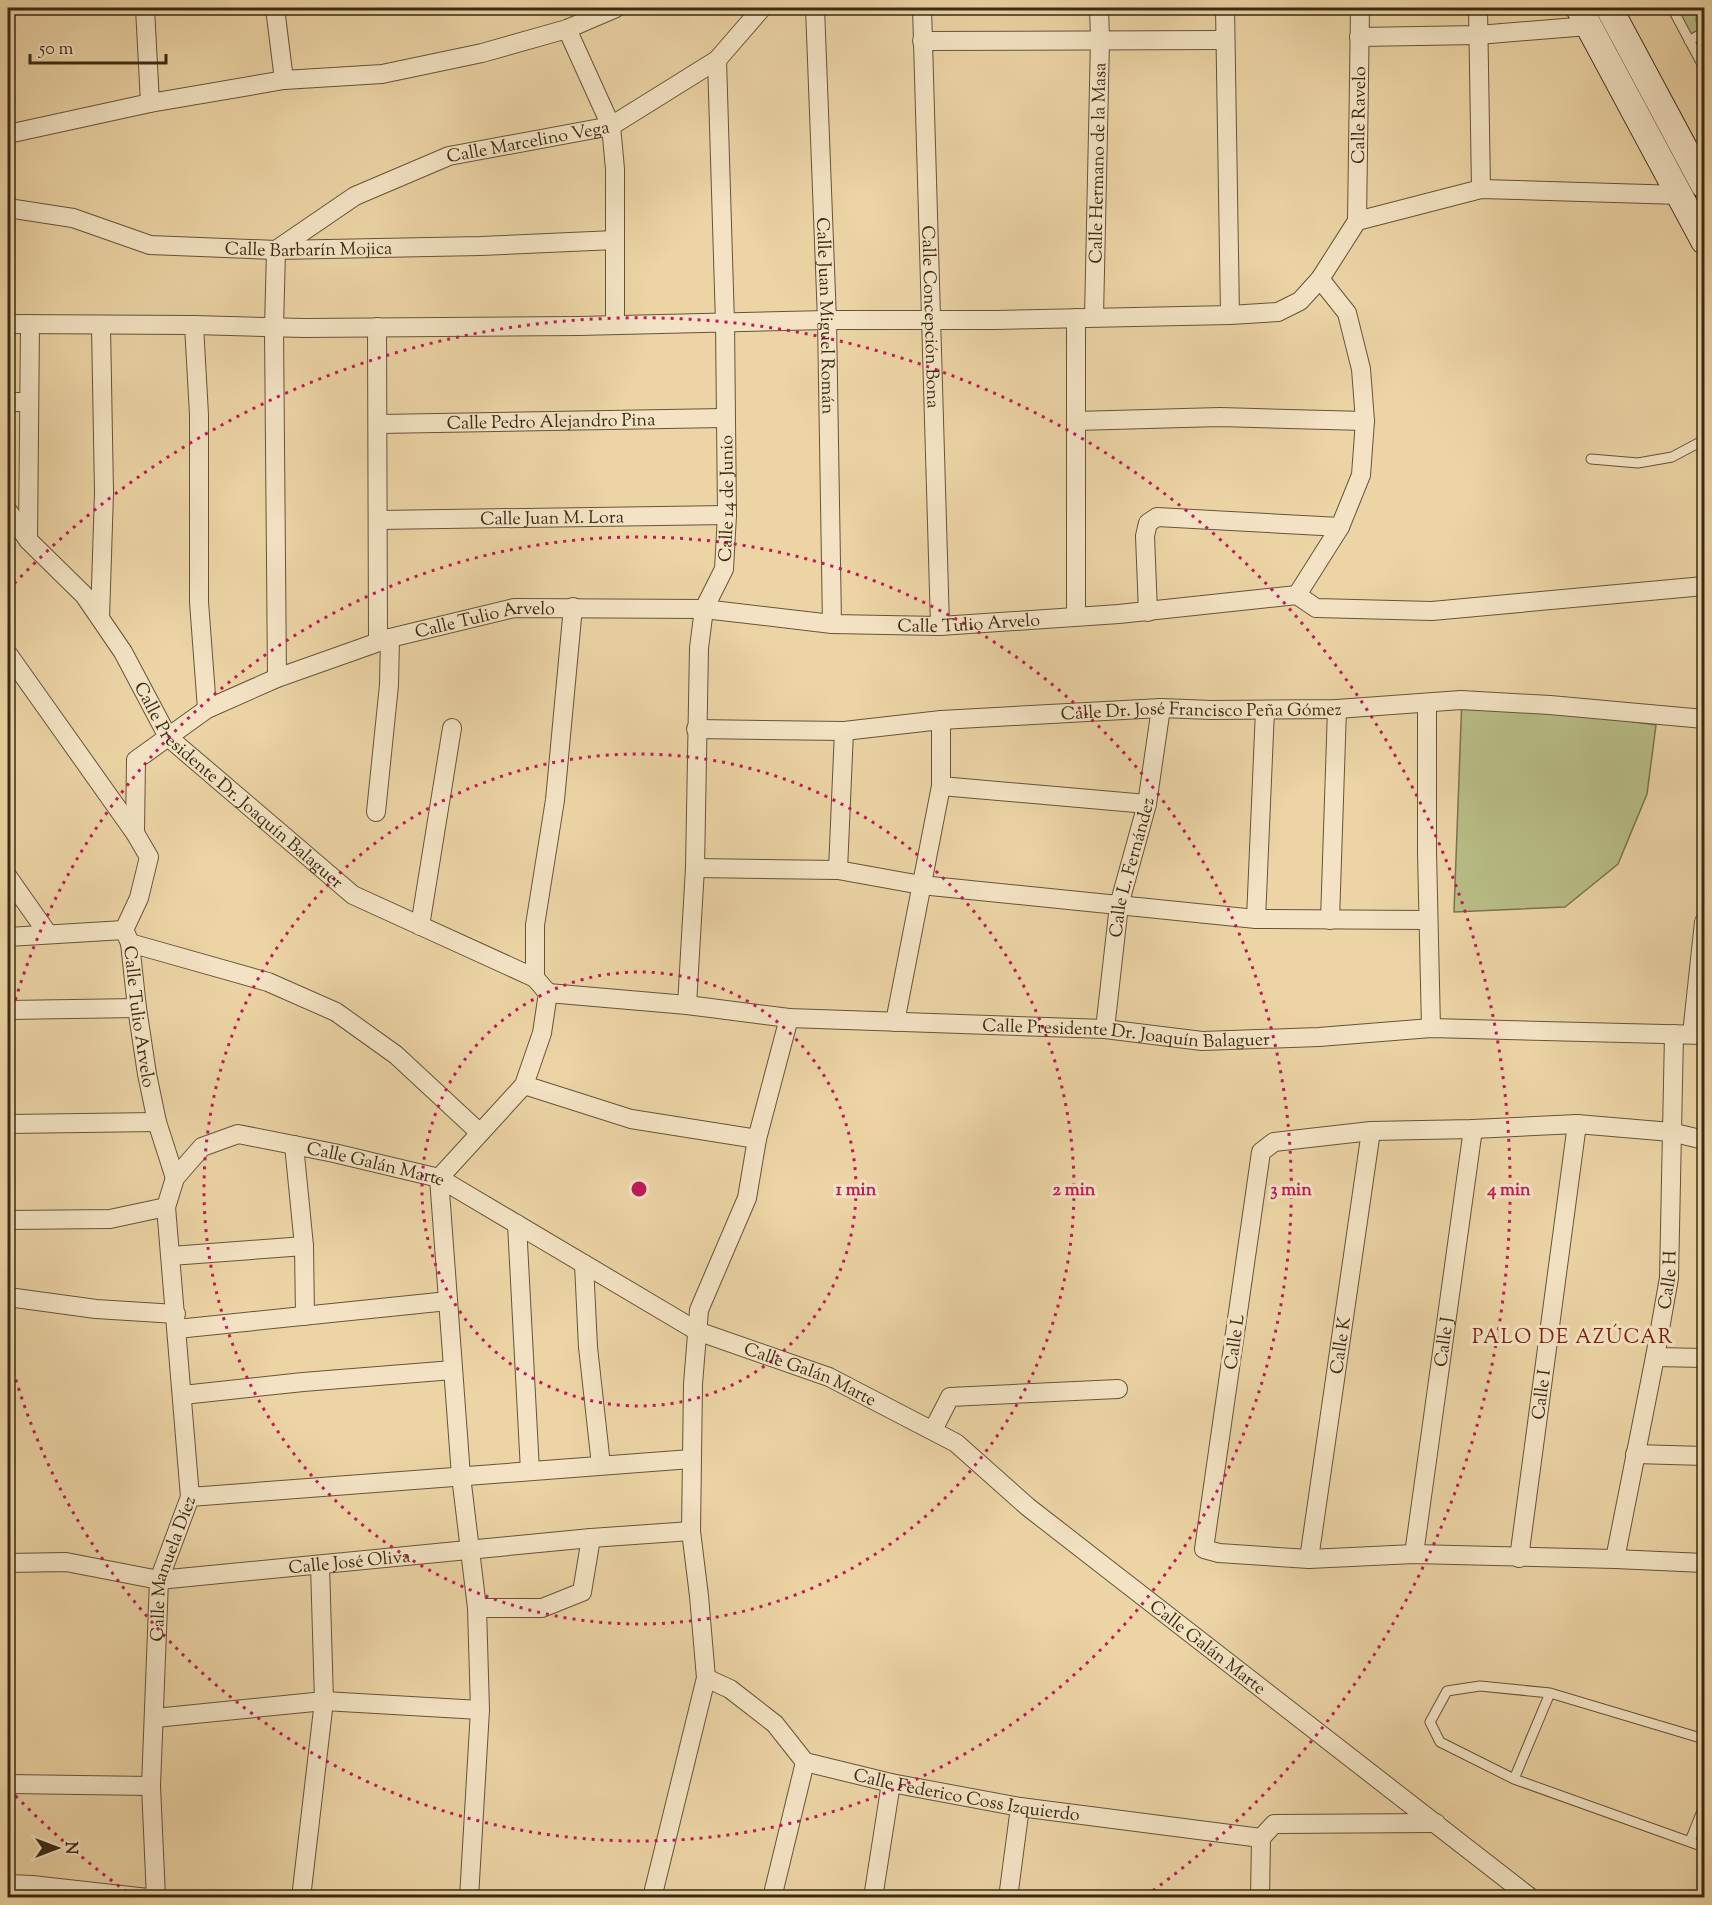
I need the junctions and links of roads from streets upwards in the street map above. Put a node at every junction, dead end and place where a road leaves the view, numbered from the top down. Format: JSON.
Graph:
{"nodes":[{"id":1,"x":145,"y":8,"type":"edge"},
{"id":2,"x":275,"y":8,"type":"edge"},
{"id":3,"x":616,"y":8,"type":"edge"},
{"id":4,"x":762,"y":8,"type":"edge"},
{"id":5,"x":815,"y":8,"type":"edge"},
{"id":6,"x":922,"y":8,"type":"edge"},
{"id":7,"x":1099,"y":8,"type":"edge"},
{"id":8,"x":1225,"y":8,"type":"edge"},
{"id":9,"x":1360,"y":8,"type":"edge"},
{"id":10,"x":1478,"y":8,"type":"edge"},
{"id":11,"x":1609,"y":8,"type":"edge"},
{"id":12,"x":1583,"y":17,"type":"edge"},
{"id":13,"x":567,"y":29,"type":"junction"},
{"id":14,"x":1478,"y":35,"type":"junction"},
{"id":15,"x":1359,"y":37,"type":"junction"},
{"id":16,"x":1100,"y":39,"type":"junction"},
{"id":17,"x":1225,"y":40,"type":"junction"},
{"id":18,"x":922,"y":41,"type":"junction"},
{"id":19,"x":717,"y":60,"type":"junction"},
{"id":20,"x":284,"y":81,"type":"junction"},
{"id":21,"x":150,"y":103,"type":"junction"},
{"id":22,"x":611,"y":126,"type":"junction"},
{"id":23,"x":8,"y":134,"type":"edge"},
{"id":24,"x":1704,"y":185,"type":"edge"},
{"id":25,"x":1481,"y":189,"type":"junction"},
{"id":26,"x":1680,"y":195,"type":"junction"},
{"id":27,"x":8,"y":208,"type":"edge"},
{"id":28,"x":1357,"y":220,"type":"junction"},
{"id":29,"x":615,"y":240,"type":"junction"},
{"id":30,"x":1704,"y":241,"type":"edge"},
{"id":31,"x":276,"y":250,"type":"junction"},
{"id":32,"x":1320,"y":279,"type":"junction"},
{"id":33,"x":1230,"y":315,"type":"junction"},
{"id":34,"x":1094,"y":317,"type":"junction"},
{"id":35,"x":1076,"y":318,"type":"junction"},
{"id":36,"x":827,"y":320,"type":"junction"},
{"id":37,"x":930,"y":320,"type":"junction"},
{"id":38,"x":725,"y":323,"type":"junction"},
{"id":39,"x":8,"y":324,"type":"edge"},
{"id":40,"x":30,"y":324,"type":"junction"},
{"id":41,"x":194,"y":325,"type":"junction"},
{"id":42,"x":615,"y":325,"type":"junction"},
{"id":43,"x":101,"y":326,"type":"junction"},
{"id":44,"x":377,"y":327,"type":"junction"},
{"id":45,"x":274,"y":328,"type":"junction"},
{"id":46,"x":8,"y":402,"type":"edge"},
{"id":47,"x":29,"y":402,"type":"junction"},
{"id":48,"x":724,"y":418,"type":"junction"},
{"id":49,"x":1076,"y":421,"type":"junction"},
{"id":50,"x":1365,"y":421,"type":"junction"},
{"id":51,"x":378,"y":424,"type":"junction"},
{"id":52,"x":8,"y":512,"type":"edge"},
{"id":53,"x":727,"y":515,"type":"junction"},
{"id":54,"x":378,"y":520,"type":"junction"},
{"id":55,"x":1340,"y":527,"type":"junction"},
{"id":56,"x":28,"y":540,"type":"junction"},
{"id":57,"x":1704,"y":585,"type":"edge"},
{"id":58,"x":1297,"y":595,"type":"junction"},
{"id":59,"x":573,"y":607,"type":"junction"},
{"id":60,"x":704,"y":609,"type":"junction"},
{"id":61,"x":1148,"y":612,"type":"junction"},
{"id":62,"x":1076,"y":616,"type":"junction"},
{"id":63,"x":100,"y":618,"type":"junction"},
{"id":64,"x":832,"y":624,"type":"junction"},
{"id":65,"x":940,"y":626,"type":"junction"},
{"id":66,"x":384,"y":640,"type":"junction"},
{"id":67,"x":8,"y":654,"type":"edge"},
{"id":68,"x":277,"y":678,"type":"junction"},
{"id":69,"x":1426,"y":704,"type":"junction"},
{"id":70,"x":1161,"y":708,"type":"junction"},
{"id":71,"x":207,"y":709,"type":"junction"},
{"id":72,"x":1337,"y":709,"type":"junction"},
{"id":73,"x":1265,"y":710,"type":"junction"},
{"id":74,"x":1704,"y":719,"type":"edge"},
{"id":75,"x":941,"y":720,"type":"junction"},
{"id":76,"x":452,"y":728,"type":"dead end"},
{"id":77,"x":696,"y":729,"type":"junction"},
{"id":78,"x":844,"y":731,"type":"junction"},
{"id":79,"x":168,"y":737,"type":"junction"},
{"id":80,"x":941,"y":786,"type":"junction"},
{"id":81,"x":1147,"y":804,"type":"junction"},
{"id":82,"x":376,"y":812,"type":"dead end"},
{"id":83,"x":135,"y":832,"type":"junction"},
{"id":84,"x":695,"y":868,"type":"junction"},
{"id":85,"x":838,"y":870,"type":"junction"},
{"id":86,"x":8,"y":877,"type":"edge"},
{"id":87,"x":921,"y":885,"type":"junction"},
{"id":88,"x":1119,"y":905,"type":"junction"},
{"id":89,"x":1256,"y":919,"type":"junction"},
{"id":90,"x":1330,"y":920,"type":"junction"},
{"id":91,"x":1427,"y":920,"type":"junction"},
{"id":92,"x":1704,"y":922,"type":"edge"},
{"id":93,"x":420,"y":926,"type":"junction"},
{"id":94,"x":48,"y":934,"type":"junction"},
{"id":95,"x":127,"y":936,"type":"junction"},
{"id":96,"x":8,"y":937,"type":"edge"},
{"id":97,"x":535,"y":978,"type":"junction"},
{"id":98,"x":549,"y":993,"type":"junction"},
{"id":99,"x":687,"y":1005,"type":"junction"},
{"id":100,"x":137,"y":1008,"type":"junction"},
{"id":101,"x":8,"y":1011,"type":"edge"},
{"id":102,"x":789,"y":1018,"type":"junction"},
{"id":103,"x":895,"y":1022,"type":"junction"},
{"id":104,"x":1431,"y":1028,"type":"junction"},
{"id":105,"x":1105,"y":1029,"type":"junction"},
{"id":106,"x":1690,"y":1034,"type":"edge"},
{"id":107,"x":524,"y":1084,"type":"junction"},
{"id":108,"x":157,"y":1122,"type":"junction"},
{"id":109,"x":8,"y":1124,"type":"edge"},
{"id":110,"x":1577,"y":1124,"type":"junction"},
{"id":111,"x":1473,"y":1129,"type":"junction"},
{"id":112,"x":1371,"y":1131,"type":"junction"},
{"id":113,"x":1671,"y":1132,"type":"junction"},
{"id":114,"x":480,"y":1133,"type":"junction"},
{"id":115,"x":757,"y":1139,"type":"junction"},
{"id":116,"x":1704,"y":1140,"type":"edge"},
{"id":117,"x":294,"y":1145,"type":"junction"},
{"id":118,"x":176,"y":1178,"type":"junction"},
{"id":119,"x":439,"y":1178,"type":"junction"},
{"id":120,"x":166,"y":1207,"type":"junction"},
{"id":121,"x":8,"y":1220,"type":"edge"},
{"id":122,"x":517,"y":1224,"type":"junction"},
{"id":123,"x":304,"y":1246,"type":"junction"},
{"id":124,"x":171,"y":1256,"type":"junction"},
{"id":125,"x":584,"y":1264,"type":"junction"},
{"id":126,"x":8,"y":1297,"type":"edge"},
{"id":127,"x":448,"y":1301,"type":"junction"},
{"id":128,"x":305,"y":1316,"type":"junction"},
{"id":129,"x":177,"y":1321,"type":"junction"},
{"id":130,"x":697,"y":1331,"type":"junction"},
{"id":131,"x":1656,"y":1357,"type":"junction"},
{"id":132,"x":1704,"y":1358,"type":"edge"},
{"id":133,"x":453,"y":1370,"type":"junction"},
{"id":134,"x":1118,"y":1389,"type":"dead end"},
{"id":135,"x":183,"y":1395,"type":"junction"},
{"id":136,"x":933,"y":1430,"type":"junction"},
{"id":137,"x":1635,"y":1454,"type":"junction"},
{"id":138,"x":1704,"y":1456,"type":"edge"},
{"id":139,"x":691,"y":1459,"type":"junction"},
{"id":140,"x":602,"y":1466,"type":"junction"},
{"id":141,"x":530,"y":1471,"type":"junction"},
{"id":142,"x":461,"y":1476,"type":"junction"},
{"id":143,"x":190,"y":1497,"type":"junction"},
{"id":144,"x":691,"y":1531,"type":"junction"},
{"id":145,"x":591,"y":1538,"type":"junction"},
{"id":146,"x":470,"y":1550,"type":"junction"},
{"id":147,"x":1414,"y":1554,"type":"junction"},
{"id":148,"x":1519,"y":1558,"type":"junction"},
{"id":149,"x":1309,"y":1559,"type":"junction"},
{"id":150,"x":1616,"y":1559,"type":"junction"},
{"id":151,"x":8,"y":1563,"type":"edge"},
{"id":152,"x":1704,"y":1563,"type":"edge"},
{"id":153,"x":320,"y":1564,"type":"junction"},
{"id":154,"x":159,"y":1580,"type":"junction"},
{"id":155,"x":477,"y":1608,"type":"junction"},
{"id":156,"x":706,"y":1678,"type":"junction"},
{"id":157,"x":324,"y":1701,"type":"junction"},
{"id":158,"x":480,"y":1710,"type":"junction"},
{"id":159,"x":155,"y":1718,"type":"junction"},
{"id":160,"x":805,"y":1762,"type":"junction"},
{"id":161,"x":891,"y":1783,"type":"junction"},
{"id":162,"x":8,"y":1784,"type":"edge"},
{"id":163,"x":151,"y":1786,"type":"junction"},
{"id":164,"x":1020,"y":1807,"type":"junction"},
{"id":165,"x":1436,"y":1822,"type":"junction"},
{"id":166,"x":1261,"y":1838,"type":"junction"},
{"id":167,"x":8,"y":1884,"type":"edge"},
{"id":168,"x":148,"y":1898,"type":"edge"},
{"id":169,"x":156,"y":1898,"type":"edge"},
{"id":170,"x":301,"y":1898,"type":"edge"},
{"id":171,"x":469,"y":1898,"type":"edge"},
{"id":172,"x":652,"y":1898,"type":"edge"},
{"id":173,"x":772,"y":1898,"type":"edge"},
{"id":174,"x":873,"y":1898,"type":"edge"},
{"id":175,"x":1008,"y":1898,"type":"edge"},
{"id":176,"x":1260,"y":1898,"type":"edge"},
{"id":177,"x":1532,"y":1898,"type":"edge"}],
"edges":[{"from":1,"to":21,"type":"street"},
{"from":2,"to":20,"type":"street"},
{"from":3,"to":13,"type":"street"},
{"from":4,"to":19,"type":"street","name":"Calle Marcelino Vega"},
{"from":5,"to":36,"type":"street","name":"Calle Juan Miguel Román"},
{"from":6,"to":18,"type":"street","name":"Calle Concepción Bona"},
{"from":7,"to":16,"type":"street","name":"Calle Hermano de la Masa"},
{"from":8,"to":17,"type":"street"},
{"from":9,"to":15,"type":"street","name":"Calle Ravelo"},
{"from":10,"to":14,"type":"street"},
{"from":11,"to":24,"type":"main road"},
{"from":12,"to":14,"type":"street"},
{"from":12,"to":26,"type":"main road"},
{"from":13,"to":20,"type":"street"},
{"from":13,"to":22,"type":"street"},
{"from":14,"to":15,"type":"street"},
{"from":14,"to":25,"type":"street"},
{"from":15,"to":28,"type":"street","name":"Calle Ravelo"},
{"from":16,"to":17,"type":"street"},
{"from":16,"to":18,"type":"street"},
{"from":16,"to":34,"type":"street","name":"Calle Hermano de la Masa"},
{"from":17,"to":33,"type":"street"},
{"from":18,"to":37,"type":"street","name":"Calle Concepción Bona"},
{"from":19,"to":22,"type":"street","name":"Calle Marcelino Vega"},
{"from":19,"to":38,"type":"street","name":"Calle 14 de Junio"},
{"from":20,"to":21,"type":"street"},
{"from":21,"to":23,"type":"street"},
{"from":22,"to":29,"type":"street"},
{"from":22,"to":31,"type":"street","name":"Calle Marcelino Vega"},
{"from":25,"to":26,"type":"street"},
{"from":25,"to":28,"type":"street"},
{"from":26,"to":30,"type":"main road"},
{"from":27,"to":31,"type":"street","name":"Calle Barbarín Mojica"},
{"from":28,"to":32,"type":"street"},
{"from":29,"to":31,"type":"street","name":"Calle Barbarín Mojica"},
{"from":29,"to":42,"type":"street"},
{"from":31,"to":45,"type":"street"},
{"from":32,"to":33,"type":"street"},
{"from":32,"to":50,"type":"street"},
{"from":33,"to":34,"type":"street"},
{"from":34,"to":35,"type":"street"},
{"from":35,"to":37,"type":"street"},
{"from":35,"to":49,"type":"street"},
{"from":36,"to":37,"type":"street"},
{"from":36,"to":38,"type":"street"},
{"from":36,"to":64,"type":"street","name":"Calle Juan Miguel Román"},
{"from":37,"to":65,"type":"street","name":"Calle Concepción Bona"},
{"from":38,"to":42,"type":"street"},
{"from":38,"to":48,"type":"street","name":"Calle 14 de Junio"},
{"from":39,"to":40,"type":"street"},
{"from":40,"to":43,"type":"street"},
{"from":40,"to":47,"type":"street"},
{"from":41,"to":43,"type":"street"},
{"from":41,"to":45,"type":"street"},
{"from":41,"to":71,"type":"street"},
{"from":42,"to":44,"type":"street"},
{"from":43,"to":63,"type":"street"},
{"from":44,"to":45,"type":"street"},
{"from":44,"to":51,"type":"street"},
{"from":45,"to":68,"type":"street"},
{"from":46,"to":47,"type":"street"},
{"from":47,"to":56,"type":"street"},
{"from":48,"to":51,"type":"street","name":"Calle Pedro Alejandro Pina"},
{"from":48,"to":53,"type":"street","name":"Calle 14 de Junio"},
{"from":49,"to":50,"type":"street"},
{"from":49,"to":62,"type":"street"},
{"from":50,"to":55,"type":"street"},
{"from":51,"to":54,"type":"street"},
{"from":52,"to":56,"type":"street","name":"Calle Presidente Dr. Joaquín Balaguer"},
{"from":53,"to":54,"type":"street","name":"Calle Juan M. Lora"},
{"from":53,"to":60,"type":"street","name":"Calle 14 de Junio"},
{"from":54,"to":66,"type":"street"},
{"from":55,"to":58,"type":"street"},
{"from":55,"to":61,"type":"street"},
{"from":56,"to":63,"type":"street","name":"Calle Presidente Dr. Joaquín Balaguer"},
{"from":57,"to":58,"type":"street"},
{"from":58,"to":61,"type":"street","name":"Calle Tulio Arvelo"},
{"from":59,"to":60,"type":"street","name":"Calle Tulio Arvelo"},
{"from":59,"to":66,"type":"street","name":"Calle Tulio Arvelo"},
{"from":59,"to":97,"type":"street"},
{"from":60,"to":64,"type":"street","name":"Calle Tulio Arvelo"},
{"from":60,"to":77,"type":"street","name":"Calle 14 de Junio"},
{"from":61,"to":62,"type":"street","name":"Calle Tulio Arvelo"},
{"from":62,"to":65,"type":"street","name":"Calle Tulio Arvelo"},
{"from":63,"to":79,"type":"street","name":"Calle Presidente Dr. Joaquín Balaguer"},
{"from":64,"to":65,"type":"street","name":"Calle Tulio Arvelo"},
{"from":66,"to":68,"type":"street","name":"Calle Tulio Arvelo"},
{"from":66,"to":82,"type":"street"},
{"from":67,"to":83,"type":"street"},
{"from":68,"to":71,"type":"street","name":"Calle Tulio Arvelo"},
{"from":69,"to":72,"type":"street","name":"Calle Dr. José Francisco Peña Gómez"},
{"from":69,"to":74,"type":"street","name":"Calle Dr. José Francisco Peña Gómez"},
{"from":69,"to":91,"type":"street"},
{"from":70,"to":73,"type":"street","name":"Calle Dr. José Francisco Peña Gómez"},
{"from":70,"to":75,"type":"street","name":"Calle Dr. José Francisco Peña Gómez"},
{"from":70,"to":81,"type":"street","name":"Calle L. Fernández"},
{"from":71,"to":79,"type":"street","name":"Calle Tulio Arvelo"},
{"from":72,"to":73,"type":"street","name":"Calle Dr. José Francisco Peña Gómez"},
{"from":72,"to":90,"type":"street"},
{"from":73,"to":89,"type":"street"},
{"from":75,"to":78,"type":"street","name":"Calle Dr. José Francisco Peña Gómez"},
{"from":75,"to":80,"type":"street"},
{"from":76,"to":93,"type":"street"},
{"from":77,"to":78,"type":"street","name":"Calle Dr. José Francisco Peña Gómez"},
{"from":77,"to":84,"type":"street","name":"Calle 14 de Junio"},
{"from":78,"to":85,"type":"street"},
{"from":79,"to":83,"type":"street","name":"Calle Tulio Arvelo"},
{"from":79,"to":93,"type":"street","name":"Calle Presidente Dr. Joaquín Balaguer"},
{"from":80,"to":81,"type":"street"},
{"from":80,"to":87,"type":"street"},
{"from":81,"to":88,"type":"street","name":"Calle L. Fernández"},
{"from":83,"to":95,"type":"street","name":"Calle Tulio Arvelo"},
{"from":84,"to":85,"type":"street"},
{"from":84,"to":99,"type":"street","name":"Calle 14 de Junio"},
{"from":85,"to":87,"type":"street"},
{"from":86,"to":94,"type":"street"},
{"from":87,"to":88,"type":"street"},
{"from":87,"to":103,"type":"street"},
{"from":88,"to":89,"type":"street"},
{"from":88,"to":105,"type":"street","name":"Calle L. Fernández"},
{"from":89,"to":90,"type":"street"},
{"from":90,"to":91,"type":"street"},
{"from":91,"to":104,"type":"street"},
{"from":92,"to":106,"type":"street","name":"Calle H"},
{"from":93,"to":97,"type":"street","name":"Calle Presidente Dr. Joaquín Balaguer"},
{"from":94,"to":95,"type":"street"},
{"from":94,"to":96,"type":"street"},
{"from":95,"to":100,"type":"street","name":"Calle Tulio Arvelo"},
{"from":95,"to":114,"type":"street"},
{"from":97,"to":98,"type":"street"},
{"from":98,"to":99,"type":"street","name":"Calle Presidente Dr. Joaquín Balaguer"},
{"from":98,"to":107,"type":"street"},
{"from":99,"to":102,"type":"street","name":"Calle Presidente Dr. Joaquín Balaguer"},
{"from":100,"to":101,"type":"street"},
{"from":100,"to":108,"type":"street","name":"Calle Tulio Arvelo"},
{"from":102,"to":103,"type":"street","name":"Calle Presidente Dr. Joaquín Balaguer"},
{"from":102,"to":115,"type":"street"},
{"from":103,"to":105,"type":"street","name":"Calle Presidente Dr. Joaquín Balaguer"},
{"from":104,"to":105,"type":"street","name":"Calle Presidente Dr. Joaquín Balaguer"},
{"from":104,"to":106,"type":"street","name":"Calle Presidente Dr. Joaquín Balaguer"},
{"from":106,"to":113,"type":"street","name":"Calle H"},
{"from":107,"to":114,"type":"street"},
{"from":107,"to":115,"type":"street"},
{"from":108,"to":109,"type":"street"},
{"from":108,"to":118,"type":"street","name":"Calle Tulio Arvelo"},
{"from":110,"to":111,"type":"street"},
{"from":110,"to":113,"type":"street"},
{"from":110,"to":148,"type":"street","name":"Calle I"},
{"from":111,"to":112,"type":"street"},
{"from":111,"to":147,"type":"street","name":"Calle J"},
{"from":112,"to":149,"type":"street","name":"Calle K"},
{"from":112,"to":149,"type":"street","name":"Calle L"},
{"from":113,"to":116,"type":"street"},
{"from":113,"to":131,"type":"street","name":"Calle H"},
{"from":114,"to":119,"type":"street"},
{"from":115,"to":130,"type":"street"},
{"from":117,"to":118,"type":"street","name":"Calle Galán Marte"},
{"from":117,"to":119,"type":"street","name":"Calle Galán Marte"},
{"from":117,"to":123,"type":"street"},
{"from":118,"to":120,"type":"street","name":"Calle Galán Marte"},
{"from":119,"to":122,"type":"street","name":"Calle Galán Marte"},
{"from":119,"to":127,"type":"street"},
{"from":120,"to":121,"type":"street"},
{"from":120,"to":124,"type":"street","name":"Calle Manuela Díez"},
{"from":122,"to":125,"type":"street","name":"Calle Galán Marte"},
{"from":122,"to":141,"type":"street"},
{"from":123,"to":124,"type":"street"},
{"from":123,"to":128,"type":"street"},
{"from":124,"to":129,"type":"street","name":"Calle Manuela Díez"},
{"from":125,"to":130,"type":"street","name":"Calle Galán Marte"},
{"from":125,"to":140,"type":"street"},
{"from":126,"to":129,"type":"street"},
{"from":127,"to":128,"type":"street"},
{"from":127,"to":133,"type":"street"},
{"from":128,"to":129,"type":"street"},
{"from":129,"to":135,"type":"street","name":"Calle Manuela Díez"},
{"from":130,"to":136,"type":"street","name":"Calle Galán Marte"},
{"from":130,"to":139,"type":"street"},
{"from":131,"to":132,"type":"street"},
{"from":131,"to":137,"type":"street","name":"Calle H"},
{"from":133,"to":135,"type":"street"},
{"from":133,"to":142,"type":"street"},
{"from":134,"to":136,"type":"street"},
{"from":135,"to":143,"type":"street","name":"Calle Manuela Díez"},
{"from":136,"to":165,"type":"street","name":"Calle Galán Marte"},
{"from":137,"to":138,"type":"street"},
{"from":137,"to":150,"type":"street","name":"Calle H"},
{"from":139,"to":140,"type":"street"},
{"from":139,"to":144,"type":"street"},
{"from":140,"to":141,"type":"street"},
{"from":141,"to":142,"type":"street"},
{"from":142,"to":143,"type":"street"},
{"from":142,"to":146,"type":"street"},
{"from":143,"to":154,"type":"street","name":"Calle Manuela Díez"},
{"from":144,"to":145,"type":"street","name":"Calle José Oliva"},
{"from":144,"to":156,"type":"street"},
{"from":145,"to":146,"type":"street","name":"Calle José Oliva"},
{"from":145,"to":155,"type":"street"},
{"from":146,"to":153,"type":"street","name":"Calle José Oliva"},
{"from":146,"to":155,"type":"street"},
{"from":147,"to":148,"type":"street"},
{"from":147,"to":149,"type":"street"},
{"from":148,"to":150,"type":"street"},
{"from":150,"to":152,"type":"street"},
{"from":151,"to":154,"type":"street","name":"Calle José Oliva"},
{"from":153,"to":154,"type":"street","name":"Calle José Oliva"},
{"from":153,"to":157,"type":"street"},
{"from":154,"to":159,"type":"street","name":"Calle Manuela Díez"},
{"from":155,"to":158,"type":"street"},
{"from":156,"to":160,"type":"street"},
{"from":156,"to":172,"type":"street"},
{"from":157,"to":158,"type":"street"},
{"from":157,"to":159,"type":"street"},
{"from":157,"to":170,"type":"street"},
{"from":158,"to":171,"type":"street"},
{"from":159,"to":163,"type":"street","name":"Calle Manuela Díez"},
{"from":160,"to":161,"type":"street","name":"Calle Federico Coss Izquierdo"},
{"from":160,"to":173,"type":"street"},
{"from":161,"to":164,"type":"street","name":"Calle Federico Coss Izquierdo"},
{"from":161,"to":174,"type":"street"},
{"from":162,"to":163,"type":"street"},
{"from":163,"to":169,"type":"street","name":"Calle Manuela Díez"},
{"from":164,"to":166,"type":"street","name":"Calle Federico Coss Izquierdo"},
{"from":164,"to":175,"type":"street"},
{"from":165,"to":166,"type":"street"},
{"from":165,"to":177,"type":"street","name":"Calle Galán Marte"},
{"from":166,"to":176,"type":"street"},
{"from":167,"to":168,"type":"street"}]}
